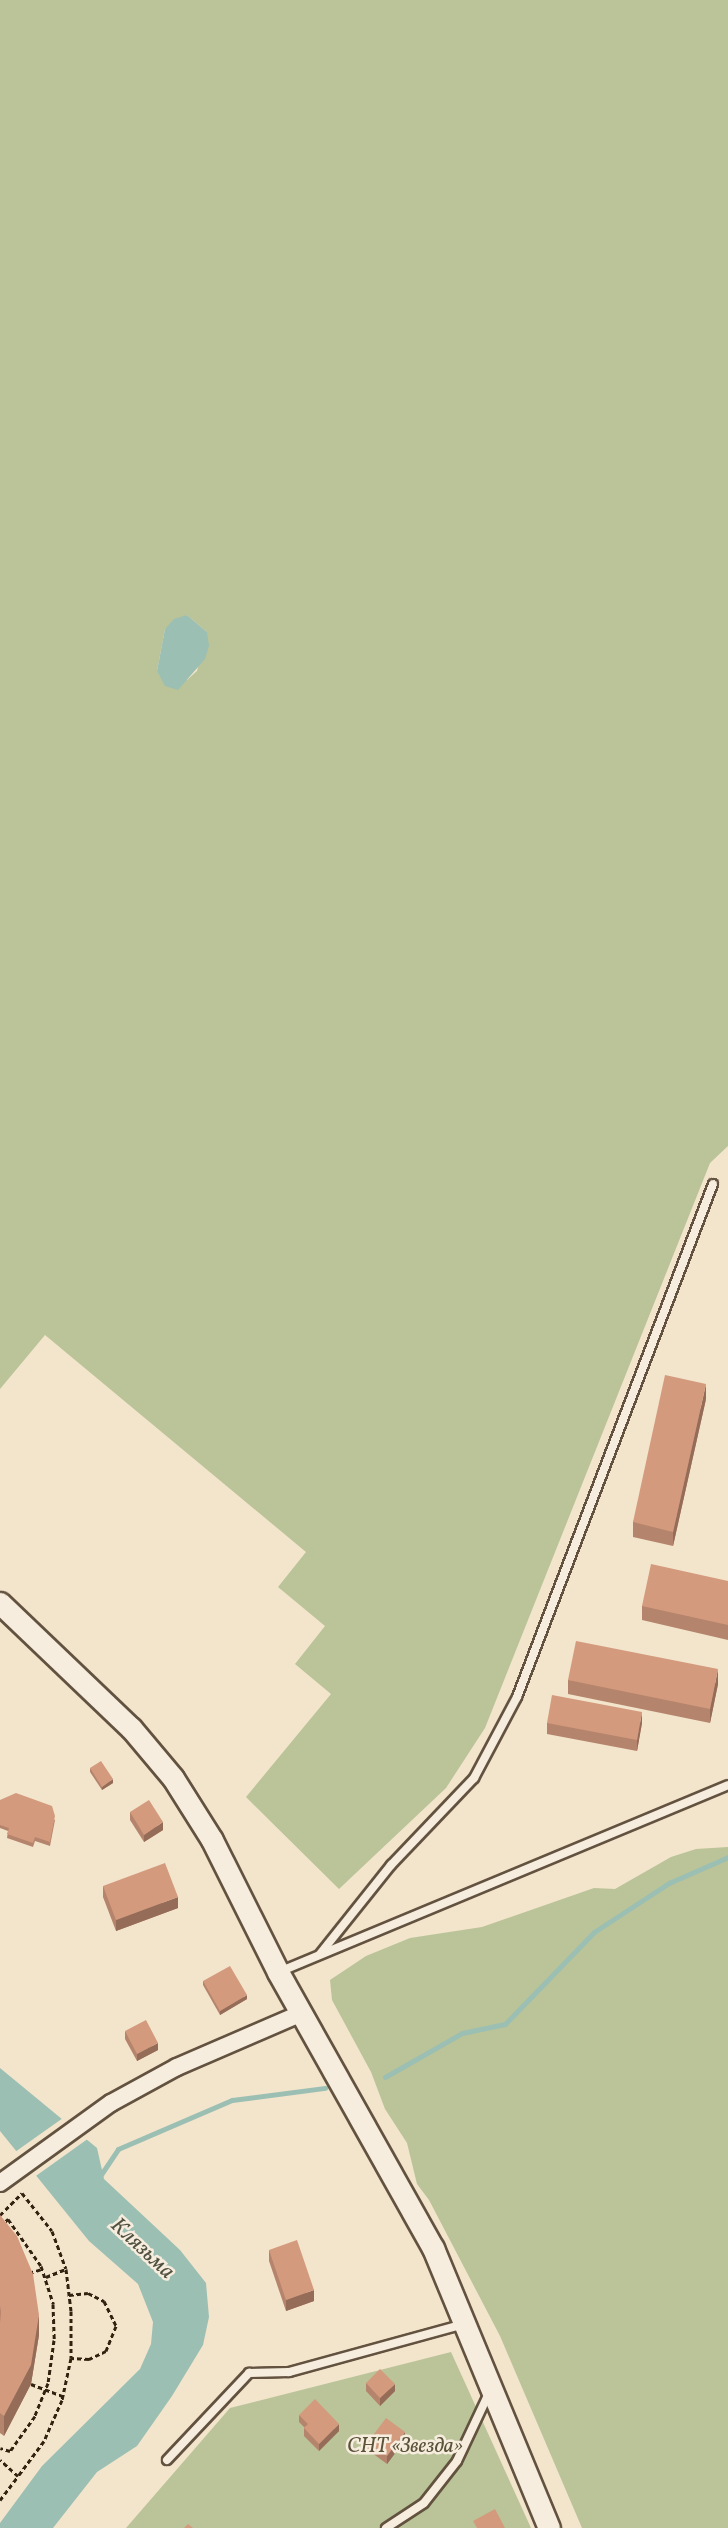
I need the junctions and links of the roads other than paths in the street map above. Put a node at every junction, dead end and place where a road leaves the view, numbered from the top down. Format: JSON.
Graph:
{"nodes":[{"id":1,"x":713,"y":1184,"type":"dead end"},
{"id":2,"x":0,"y":1603,"type":"edge"},
{"id":3,"x":728,"y":1785,"type":"edge"},
{"id":4,"x":321,"y":1954,"type":"junction"},
{"id":5,"x":278,"y":1972,"type":"junction"},
{"id":6,"x":302,"y":2013,"type":"junction"},
{"id":7,"x":0,"y":2183,"type":"edge"},
{"id":8,"x":465,"y":2324,"type":"junction"},
{"id":9,"x":491,"y":2388,"type":"junction"},
{"id":10,"x":167,"y":2460,"type":"dead end"},
{"id":11,"x":386,"y":2528,"type":"edge"},
{"id":12,"x":549,"y":2528,"type":"edge"}],
"edges":[{"from":1,"to":4,"type":"lane"},
{"from":2,"to":5,"type":"street"},
{"from":3,"to":4,"type":"lane"},
{"from":4,"to":5,"type":"lane"},
{"from":5,"to":6,"type":"street"},
{"from":6,"to":7,"type":"street"},
{"from":6,"to":8,"type":"street"},
{"from":8,"to":9,"type":"street"},
{"from":8,"to":10,"type":"lane"},
{"from":9,"to":11,"type":"lane"},
{"from":9,"to":12,"type":"street"}]}
